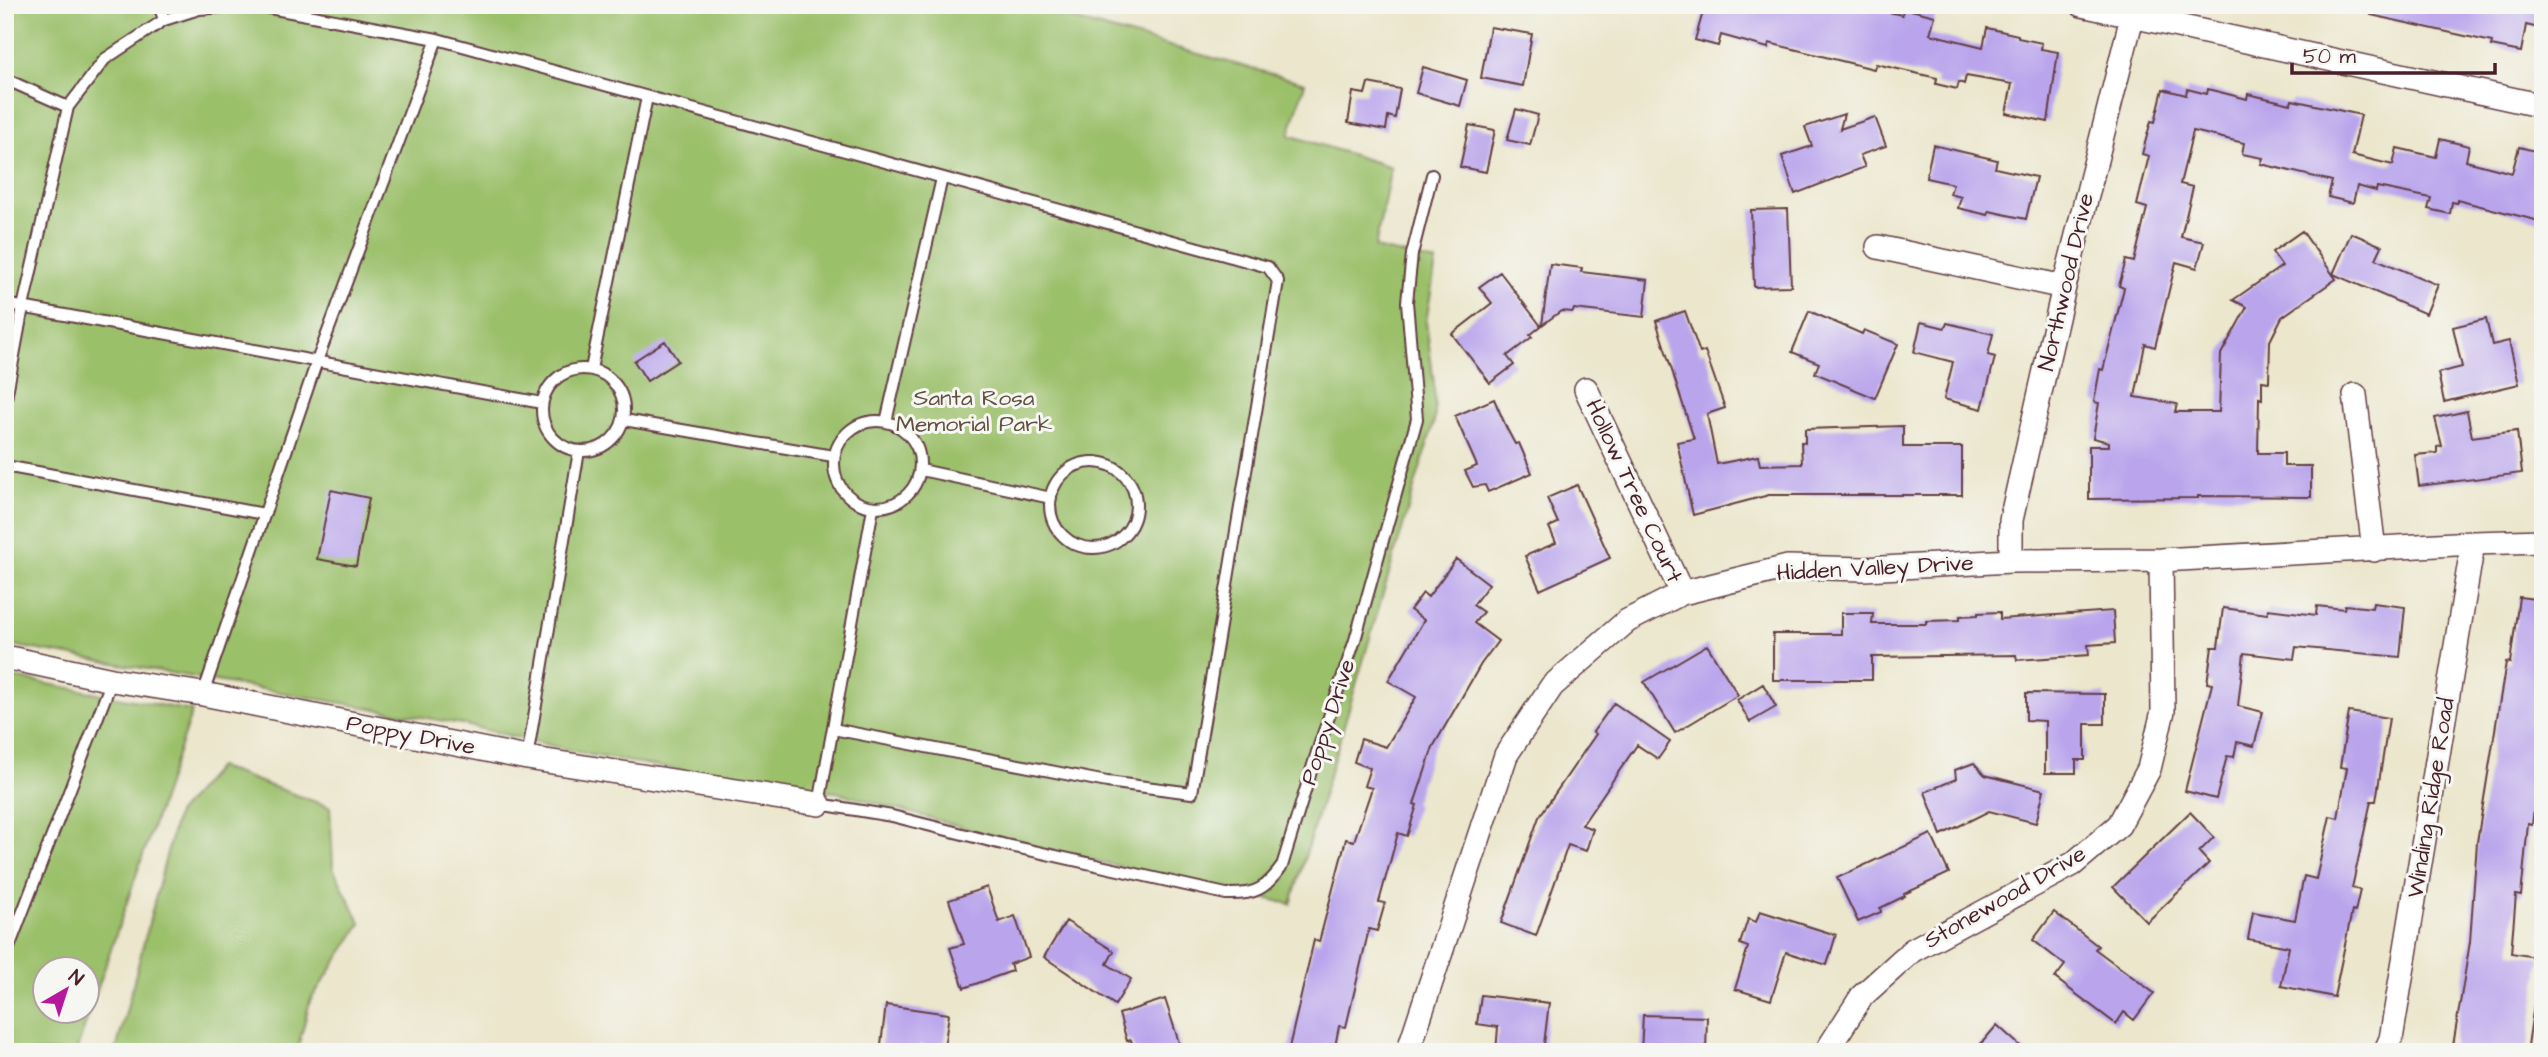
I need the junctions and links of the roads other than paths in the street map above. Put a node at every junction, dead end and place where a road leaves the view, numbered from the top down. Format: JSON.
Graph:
{"nodes":[{"id":1,"x":159,"y":5,"type":"edge"},
{"id":2,"x":252,"y":5,"type":"edge"},
{"id":3,"x":2082,"y":5,"type":"edge"},
{"id":4,"x":2133,"y":11,"type":"edge"},
{"id":5,"x":164,"y":20,"type":"junction"},
{"id":6,"x":437,"y":39,"type":"junction"},
{"id":7,"x":5,"y":79,"type":"edge"},
{"id":8,"x":647,"y":97,"type":"junction"},
{"id":9,"x":2543,"y":106,"type":"edge"},
{"id":10,"x":68,"y":107,"type":"junction"},
{"id":11,"x":1432,"y":175,"type":"dead end"},
{"id":12,"x":942,"y":178,"type":"junction"},
{"id":13,"x":1878,"y":247,"type":"dead end"},
{"id":14,"x":2064,"y":287,"type":"junction"},
{"id":15,"x":5,"y":304,"type":"edge"},
{"id":16,"x":23,"y":307,"type":"junction"},
{"id":17,"x":317,"y":361,"type":"junction"},
{"id":18,"x":592,"y":369,"type":"junction"},
{"id":19,"x":1586,"y":389,"type":"dead end"},
{"id":20,"x":2355,"y":395,"type":"dead end"},
{"id":21,"x":542,"y":403,"type":"junction"},
{"id":22,"x":5,"y":404,"type":"edge"},
{"id":23,"x":624,"y":420,"type":"junction"},
{"id":24,"x":886,"y":422,"type":"junction"},
{"id":25,"x":579,"y":451,"type":"junction"},
{"id":26,"x":834,"y":456,"type":"junction"},
{"id":27,"x":5,"y":466,"type":"edge"},
{"id":28,"x":921,"y":470,"type":"junction"},
{"id":29,"x":1051,"y":498,"type":"junction"},
{"id":30,"x":873,"y":508,"type":"junction"},
{"id":31,"x":264,"y":514,"type":"junction"},
{"id":32,"x":2543,"y":541,"type":"edge"},
{"id":33,"x":2473,"y":543,"type":"junction"},
{"id":34,"x":2374,"y":550,"type":"junction"},
{"id":35,"x":2161,"y":560,"type":"junction"},
{"id":36,"x":2011,"y":561,"type":"junction"},
{"id":37,"x":1682,"y":593,"type":"junction"},
{"id":38,"x":5,"y":657,"type":"edge"},
{"id":39,"x":112,"y":680,"type":"junction"},
{"id":40,"x":203,"y":694,"type":"junction"},
{"id":41,"x":833,"y":729,"type":"junction"},
{"id":42,"x":527,"y":758,"type":"junction"},
{"id":43,"x":819,"y":804,"type":"junction"},
{"id":44,"x":5,"y":958,"type":"edge"},
{"id":45,"x":1408,"y":1052,"type":"edge"},
{"id":46,"x":1826,"y":1052,"type":"edge"},
{"id":47,"x":2385,"y":1052,"type":"edge"}],
"edges":[{"from":1,"to":5,"type":"lane"},
{"from":2,"to":5,"type":"lane"},
{"from":2,"to":6,"type":"lane"},
{"from":3,"to":4,"type":"street"},
{"from":4,"to":9,"type":"street"},
{"from":4,"to":14,"type":"street","name":"Northwood Drive"},
{"from":5,"to":10,"type":"lane"},
{"from":6,"to":8,"type":"lane"},
{"from":6,"to":17,"type":"lane"},
{"from":7,"to":10,"type":"lane"},
{"from":8,"to":12,"type":"lane"},
{"from":8,"to":18,"type":"lane"},
{"from":10,"to":16,"type":"lane"},
{"from":11,"to":43,"type":"lane","name":"Poppy Drive"},
{"from":12,"to":24,"type":"lane"},
{"from":12,"to":41,"type":"lane"},
{"from":13,"to":14,"type":"street"},
{"from":14,"to":36,"type":"street","name":"Northwood Drive"},
{"from":15,"to":16,"type":"lane"},
{"from":16,"to":17,"type":"lane"},
{"from":16,"to":22,"type":"lane"},
{"from":17,"to":21,"type":"lane"},
{"from":17,"to":31,"type":"lane"},
{"from":18,"to":21,"type":"lane"},
{"from":18,"to":23,"type":"lane"},
{"from":19,"to":37,"type":"street","name":"Hollow Tree Court"},
{"from":20,"to":34,"type":"street"},
{"from":21,"to":25,"type":"lane"},
{"from":23,"to":25,"type":"lane"},
{"from":23,"to":26,"type":"lane"},
{"from":24,"to":26,"type":"lane"},
{"from":24,"to":28,"type":"lane"},
{"from":25,"to":42,"type":"lane"},
{"from":26,"to":30,"type":"lane"},
{"from":27,"to":31,"type":"lane"},
{"from":28,"to":29,"type":"lane"},
{"from":28,"to":30,"type":"lane"},
{"from":29,"to":29,"type":"lane"},
{"from":30,"to":41,"type":"lane"},
{"from":31,"to":40,"type":"lane"},
{"from":32,"to":33,"type":"street","name":"Hidden Valley Drive"},
{"from":33,"to":34,"type":"street","name":"Hidden Valley Drive"},
{"from":33,"to":47,"type":"street","name":"Winding Ridge Road"},
{"from":34,"to":35,"type":"street","name":"Hidden Valley Drive"},
{"from":35,"to":36,"type":"street","name":"Hidden Valley Drive"},
{"from":35,"to":46,"type":"street","name":"Stonewood Drive"},
{"from":36,"to":37,"type":"street","name":"Hidden Valley Drive"},
{"from":37,"to":45,"type":"street","name":"Hidden Valley Drive"},
{"from":38,"to":39,"type":"street","name":"Poppy Drive"},
{"from":39,"to":40,"type":"street","name":"Poppy Drive"},
{"from":39,"to":44,"type":"lane"},
{"from":40,"to":42,"type":"street","name":"Poppy Drive"},
{"from":41,"to":43,"type":"lane"},
{"from":42,"to":43,"type":"street","name":"Poppy Drive"}]}
